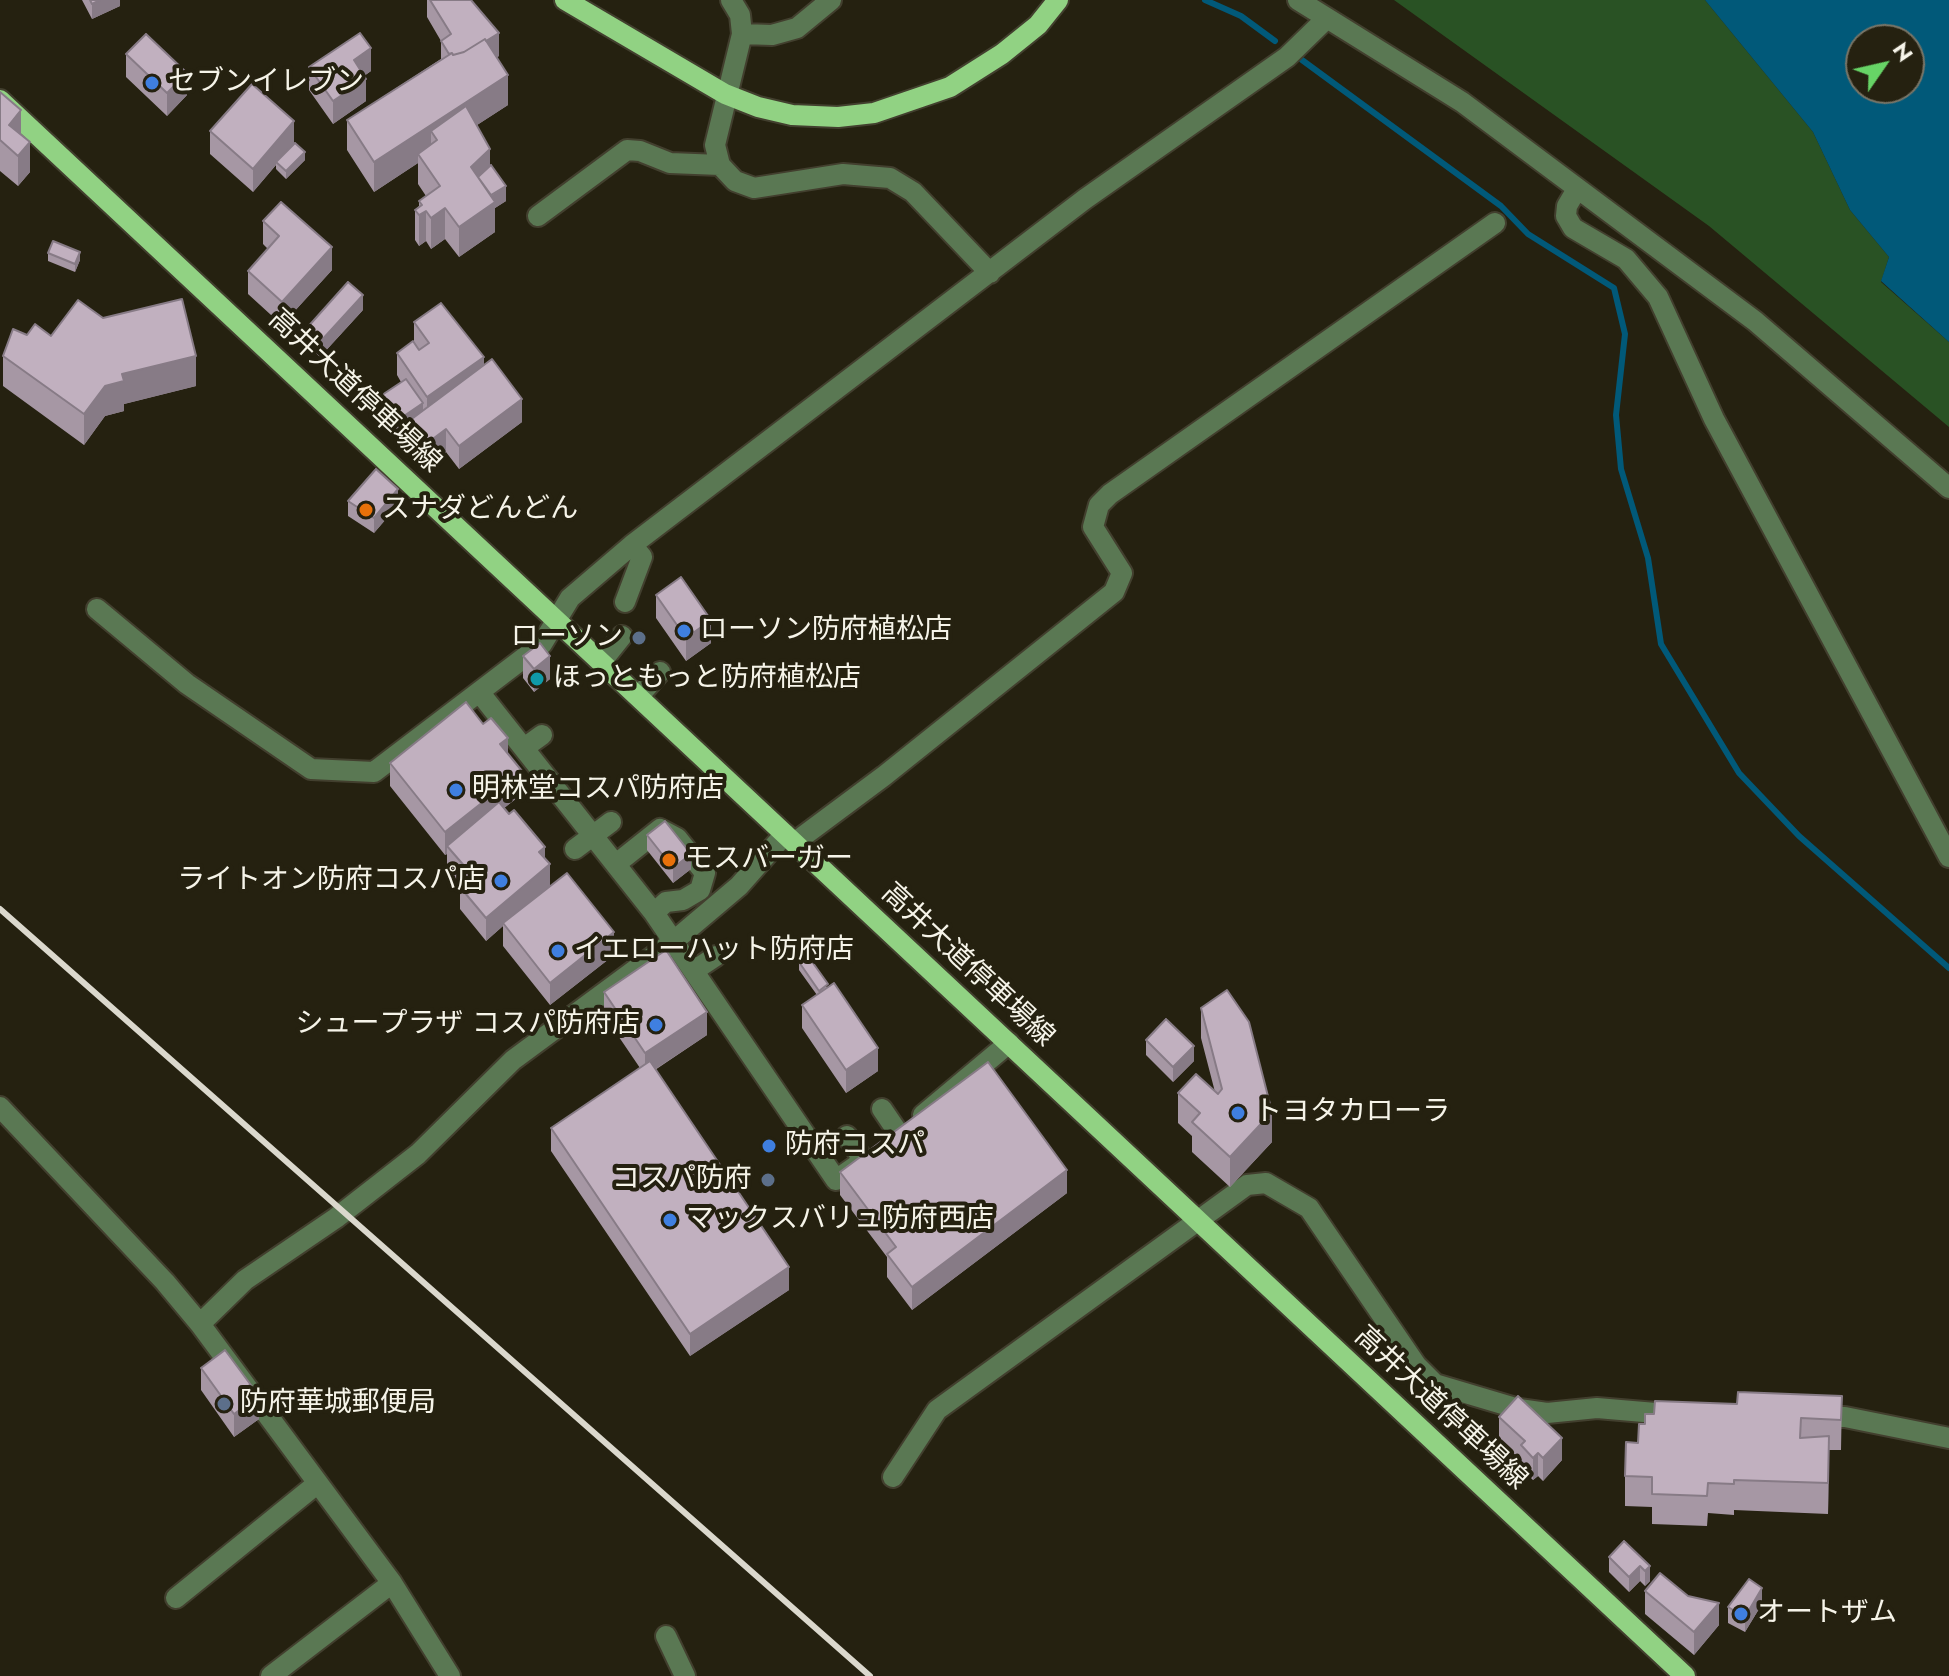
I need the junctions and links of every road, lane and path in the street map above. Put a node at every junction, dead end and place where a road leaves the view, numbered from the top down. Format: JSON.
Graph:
{"nodes":[{"id":1,"x":565,"y":0,"type":"edge"},
{"id":2,"x":731,"y":0,"type":"edge"},
{"id":3,"x":831,"y":0,"type":"edge"},
{"id":4,"x":1058,"y":0,"type":"edge"},
{"id":5,"x":1298,"y":0,"type":"edge"},
{"id":6,"x":1326,"y":19,"type":"junction"},
{"id":7,"x":742,"y":34,"type":"junction"},
{"id":8,"x":725,"y":94,"type":"junction"},
{"id":9,"x":0,"y":100,"type":"edge"},
{"id":10,"x":720,"y":165,"type":"junction"},
{"id":11,"x":1577,"y":189,"type":"junction"},
{"id":12,"x":538,"y":216,"type":"dead end"},
{"id":13,"x":1495,"y":223,"type":"dead end"},
{"id":14,"x":990,"y":273,"type":"junction"},
{"id":15,"x":1949,"y":488,"type":"edge"},
{"id":16,"x":632,"y":545,"type":"junction"},
{"id":17,"x":625,"y":602,"type":"dead end"},
{"id":18,"x":97,"y":609,"type":"dead end"},
{"id":19,"x":556,"y":619,"type":"junction"},
{"id":20,"x":622,"y":636,"type":"dead end"},
{"id":21,"x":602,"y":661,"type":"junction"},
{"id":22,"x":660,"y":672,"type":"dead end"},
{"id":23,"x":480,"y":693,"type":"junction"},
{"id":24,"x":639,"y":696,"type":"junction"},
{"id":25,"x":542,"y":735,"type":"dead end"},
{"id":26,"x":524,"y":748,"type":"junction"},
{"id":27,"x":611,"y":822,"type":"dead end"},
{"id":28,"x":594,"y":836,"type":"junction"},
{"id":29,"x":790,"y":838,"type":"junction"},
{"id":30,"x":575,"y":849,"type":"dead end"},
{"id":31,"x":1949,"y":857,"type":"edge"},
{"id":32,"x":616,"y":864,"type":"junction"},
{"id":33,"x":654,"y":913,"type":"junction"},
{"id":34,"x":674,"y":941,"type":"junction"},
{"id":35,"x":716,"y":956,"type":"dead end"},
{"id":36,"x":695,"y":970,"type":"junction"},
{"id":37,"x":1009,"y":1043,"type":"junction"},
{"id":38,"x":0,"y":1107,"type":"edge"},
{"id":39,"x":882,"y":1109,"type":"dead end"},
{"id":40,"x":847,"y":1136,"type":"dead end"},
{"id":41,"x":881,"y":1148,"type":"junction"},
{"id":42,"x":1199,"y":1222,"type":"junction"},
{"id":43,"x":200,"y":1324,"type":"junction"},
{"id":44,"x":1696,"y":1416,"type":"edge"},
{"id":45,"x":1800,"y":1417,"type":"edge"},
{"id":46,"x":1949,"y":1438,"type":"edge"},
{"id":47,"x":893,"y":1477,"type":"dead end"},
{"id":48,"x":318,"y":1483,"type":"junction"},
{"id":49,"x":392,"y":1583,"type":"junction"},
{"id":50,"x":176,"y":1598,"type":"dead end"},
{"id":51,"x":666,"y":1636,"type":"dead end"},
{"id":52,"x":271,"y":1676,"type":"edge"},
{"id":53,"x":450,"y":1676,"type":"edge"},
{"id":54,"x":685,"y":1676,"type":"edge"},
{"id":55,"x":1685,"y":1676,"type":"edge"}],
"edges":[{"from":1,"to":8,"type":"main road"},
{"from":2,"to":7,"type":"street"},
{"from":3,"to":7,"type":"street"},
{"from":4,"to":8,"type":"main road"},
{"from":5,"to":6,"type":"street"},
{"from":6,"to":11,"type":"street"},
{"from":6,"to":14,"type":"street"},
{"from":7,"to":8,"type":"street"},
{"from":8,"to":10,"type":"street"},
{"from":9,"to":19,"type":"main road","name":"高井大道停車場線"},
{"from":10,"to":12,"type":"street"},
{"from":10,"to":14,"type":"street"},
{"from":11,"to":15,"type":"street"},
{"from":11,"to":31,"type":"street"},
{"from":13,"to":29,"type":"street"},
{"from":14,"to":16,"type":"street"},
{"from":16,"to":17,"type":"street"},
{"from":16,"to":19,"type":"street"},
{"from":18,"to":23,"type":"street"},
{"from":19,"to":21,"type":"main road","name":"高井大道停車場線"},
{"from":19,"to":23,"type":"street"},
{"from":20,"to":21,"type":"street"},
{"from":21,"to":24,"type":"main road","name":"高井大道停車場線"},
{"from":22,"to":24,"type":"street"},
{"from":23,"to":26,"type":"street"},
{"from":24,"to":29,"type":"main road","name":"高井大道停車場線"},
{"from":25,"to":26,"type":"street"},
{"from":26,"to":28,"type":"street"},
{"from":27,"to":28,"type":"street"},
{"from":28,"to":30,"type":"street"},
{"from":28,"to":32,"type":"street"},
{"from":29,"to":34,"type":"street"},
{"from":29,"to":37,"type":"main road","name":"高井大道停車場線"},
{"from":32,"to":33,"type":"street"},
{"from":32,"to":33,"type":"street"},
{"from":33,"to":34,"type":"street"},
{"from":34,"to":36,"type":"street"},
{"from":34,"to":43,"type":"street"},
{"from":35,"to":36,"type":"street"},
{"from":36,"to":41,"type":"street"},
{"from":37,"to":41,"type":"street"},
{"from":37,"to":42,"type":"main road","name":"高井大道停車場線"},
{"from":38,"to":43,"type":"street"},
{"from":39,"to":41,"type":"street"},
{"from":40,"to":41,"type":"street"},
{"from":42,"to":44,"type":"street"},
{"from":42,"to":47,"type":"street"},
{"from":42,"to":55,"type":"main road","name":"高井大道停車場線"},
{"from":43,"to":48,"type":"street"},
{"from":45,"to":46,"type":"street"},
{"from":48,"to":49,"type":"street"},
{"from":48,"to":50,"type":"street"},
{"from":49,"to":52,"type":"street"},
{"from":49,"to":53,"type":"street"},
{"from":51,"to":54,"type":"street"}]}
